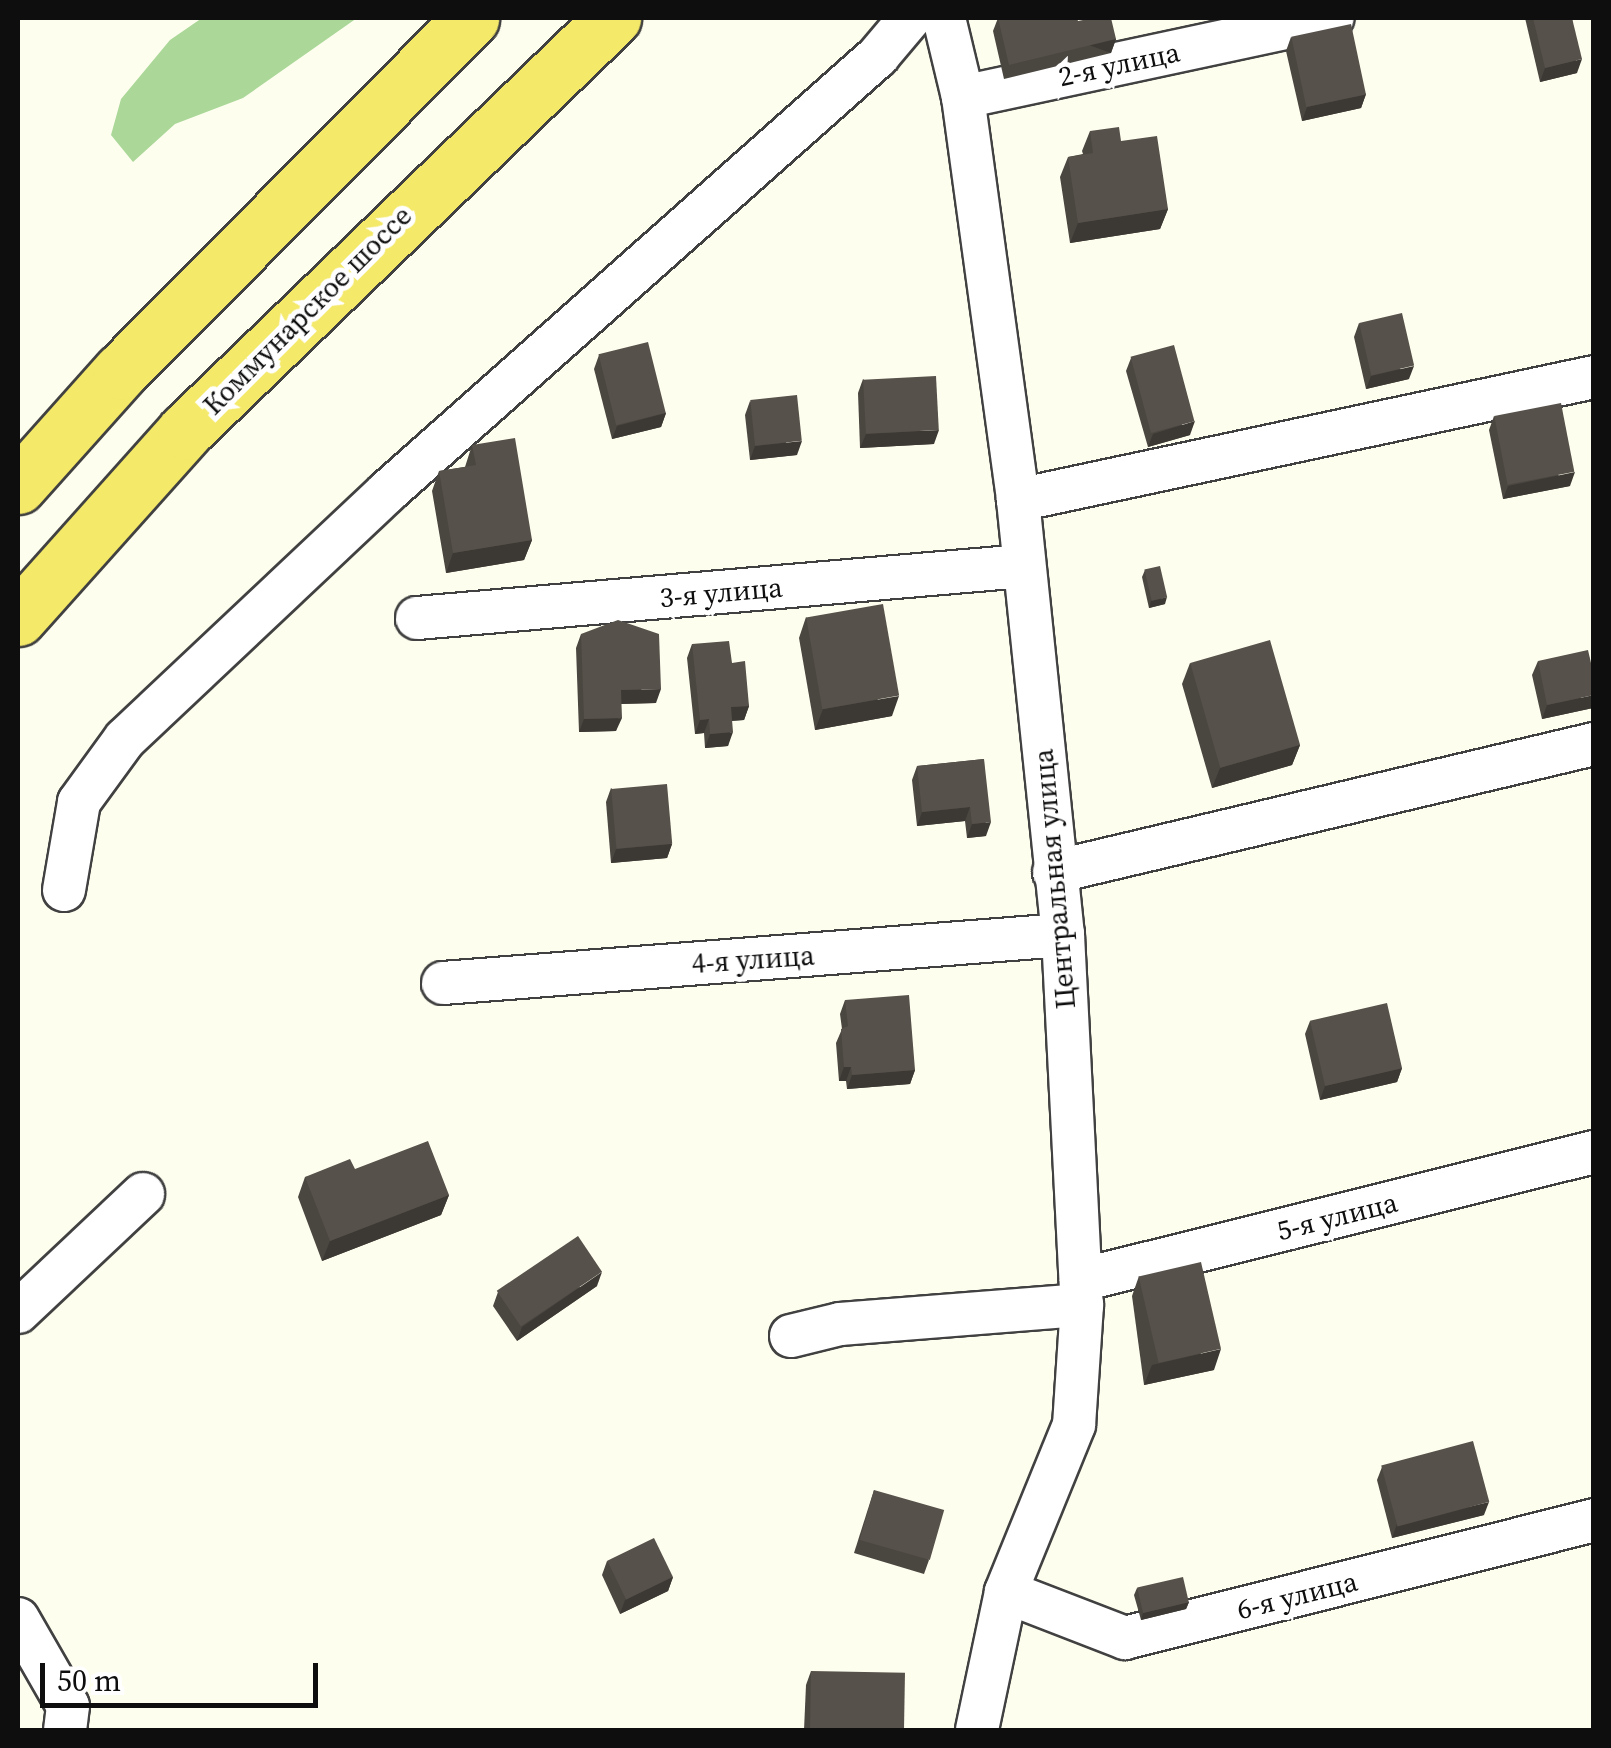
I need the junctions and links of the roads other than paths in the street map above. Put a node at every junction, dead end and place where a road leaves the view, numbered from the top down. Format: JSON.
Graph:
{"nodes":[{"id":1,"x":472,"y":18,"type":"edge"},
{"id":2,"x":613,"y":18,"type":"edge"},
{"id":3,"x":910,"y":18,"type":"edge"},
{"id":4,"x":944,"y":18,"type":"edge"},
{"id":5,"x":1333,"y":18,"type":"edge"},
{"id":6,"x":963,"y":97,"type":"junction"},
{"id":7,"x":1594,"y":377,"type":"edge"},
{"id":8,"x":18,"y":486,"type":"edge"},
{"id":9,"x":1018,"y":500,"type":"junction"},
{"id":10,"x":1024,"y":566,"type":"junction"},
{"id":11,"x":18,"y":618,"type":"edge"},
{"id":12,"x":417,"y":618,"type":"dead end"},
{"id":13,"x":1594,"y":744,"type":"edge"},
{"id":14,"x":1054,"y":872,"type":"junction"},
{"id":15,"x":64,"y":890,"type":"dead end"},
{"id":16,"x":1063,"y":935,"type":"junction"},
{"id":17,"x":443,"y":983,"type":"dead end"},
{"id":18,"x":1594,"y":1152,"type":"edge"},
{"id":19,"x":142,"y":1194,"type":"dead end"},
{"id":20,"x":1082,"y":1292,"type":"junction"},
{"id":21,"x":18,"y":1312,"type":"edge"},
{"id":22,"x":791,"y":1336,"type":"dead end"},
{"id":23,"x":1594,"y":1520,"type":"edge"},
{"id":24,"x":1006,"y":1592,"type":"junction"},
{"id":25,"x":18,"y":1619,"type":"edge"},
{"id":26,"x":64,"y":1730,"type":"edge"},
{"id":27,"x":977,"y":1730,"type":"edge"}],
"edges":[{"from":1,"to":8,"type":"main road"},
{"from":2,"to":11,"type":"main road","name":"Коммунарское шоссе"},
{"from":3,"to":15,"type":"street"},
{"from":4,"to":6,"type":"street","name":"Центральная улица"},
{"from":5,"to":6,"type":"street","name":"2-я улица"},
{"from":6,"to":9,"type":"street","name":"Центральная улица"},
{"from":7,"to":9,"type":"street"},
{"from":9,"to":10,"type":"street","name":"Центральная улица"},
{"from":10,"to":12,"type":"street","name":"3-я улица"},
{"from":10,"to":14,"type":"street","name":"Центральная улица"},
{"from":13,"to":14,"type":"street"},
{"from":14,"to":16,"type":"street","name":"Центральная улица"},
{"from":16,"to":17,"type":"street","name":"4-я улица"},
{"from":16,"to":20,"type":"street","name":"Центральная улица"},
{"from":18,"to":20,"type":"street","name":"5-я улица"},
{"from":19,"to":21,"type":"street"},
{"from":20,"to":22,"type":"street","name":"5-я улица"},
{"from":20,"to":24,"type":"street","name":"Центральная улица"},
{"from":23,"to":24,"type":"street","name":"6-я улица"},
{"from":24,"to":27,"type":"street","name":"Центральная улица"},
{"from":25,"to":26,"type":"street"}]}
